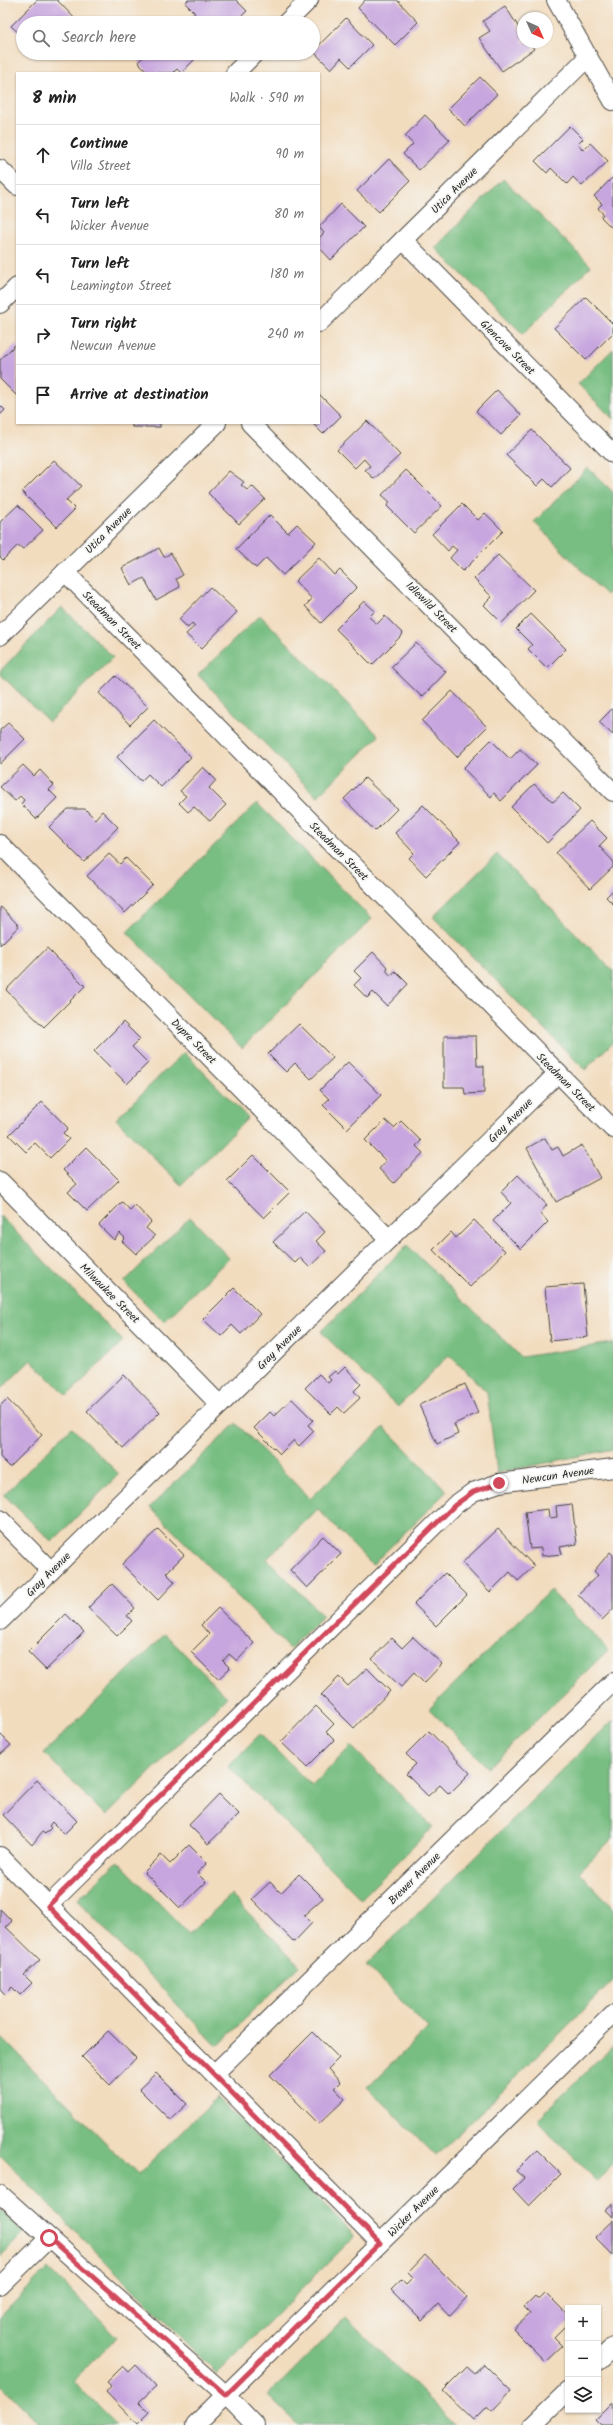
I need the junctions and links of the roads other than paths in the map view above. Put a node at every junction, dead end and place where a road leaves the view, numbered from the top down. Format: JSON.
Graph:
{"nodes":[{"id":1,"x":309,"y":0,"type":"edge"},
{"id":2,"x":556,"y":0,"type":"edge"},
{"id":3,"x":293,"y":16,"type":"edge"},
{"id":4,"x":588,"y":57,"type":"junction"},
{"id":5,"x":248,"y":60,"type":"edge"},
{"id":6,"x":236,"y":72,"type":"edge"},
{"id":7,"x":613,"y":101,"type":"edge"},
{"id":8,"x":0,"y":169,"type":"edge"},
{"id":9,"x":16,"y":185,"type":"edge"},
{"id":10,"x":403,"y":240,"type":"junction"},
{"id":11,"x":16,"y":288,"type":"edge"},
{"id":12,"x":0,"y":304,"type":"edge"},
{"id":13,"x":320,"y":321,"type":"edge"},
{"id":14,"x":216,"y":424,"type":"edge"},
{"id":15,"x":251,"y":424,"type":"edge"},
{"id":16,"x":613,"y":454,"type":"edge"},
{"id":17,"x":65,"y":572,"type":"junction"},
{"id":18,"x":0,"y":636,"type":"edge"},
{"id":19,"x":613,"y":792,"type":"edge"},
{"id":20,"x":0,"y":844,"type":"edge"},
{"id":21,"x":558,"y":1073,"type":"junction"},
{"id":22,"x":613,"y":1129,"type":"edge"},
{"id":23,"x":0,"y":1181,"type":"edge"},
{"id":24,"x":389,"y":1239,"type":"junction"},
{"id":25,"x":220,"y":1405,"type":"junction"},
{"id":26,"x":613,"y":1468,"type":"edge"},
{"id":27,"x":0,"y":1519,"type":"edge"},
{"id":28,"x":51,"y":1571,"type":"junction"},
{"id":29,"x":0,"y":1621,"type":"edge"},
{"id":30,"x":613,"y":1682,"type":"edge"},
{"id":31,"x":0,"y":1856,"type":"edge"},
{"id":32,"x":48,"y":1906,"type":"junction"},
{"id":33,"x":613,"y":2014,"type":"edge"},
{"id":34,"x":214,"y":2074,"type":"junction"},
{"id":35,"x":0,"y":2194,"type":"edge"},
{"id":36,"x":49,"y":2238,"type":"junction"},
{"id":37,"x":380,"y":2243,"type":"junction"},
{"id":38,"x":0,"y":2286,"type":"edge"},
{"id":39,"x":613,"y":2347,"type":"edge"},
{"id":40,"x":601,"y":2358,"type":"edge"},
{"id":41,"x":565,"y":2394,"type":"edge"},
{"id":42,"x":226,"y":2395,"type":"junction"},
{"id":43,"x":196,"y":2425,"type":"edge"},
{"id":44,"x":255,"y":2425,"type":"edge"},
{"id":45,"x":533,"y":2425,"type":"edge"}],
"edges":[{"from":1,"to":3,"type":"street"},
{"from":2,"to":4,"type":"street"},
{"from":4,"to":7,"type":"street"},
{"from":4,"to":10,"type":"street","name":"Utica Avenue"},
{"from":5,"to":6,"type":"street"},
{"from":8,"to":9,"type":"street"},
{"from":10,"to":13,"type":"street","name":"Utica Avenue"},
{"from":10,"to":16,"type":"street","name":"Glencove Street"},
{"from":11,"to":12,"type":"street"},
{"from":14,"to":17,"type":"street","name":"Utica Avenue"},
{"from":15,"to":19,"type":"street","name":"Idlewild Street"},
{"from":17,"to":18,"type":"street","name":"Utica Avenue"},
{"from":17,"to":21,"type":"street","name":"Steadman Street"},
{"from":20,"to":24,"type":"street","name":"Dupre Street"},
{"from":21,"to":22,"type":"street","name":"Steadman Street"},
{"from":21,"to":24,"type":"street","name":"Gray Avenue"},
{"from":23,"to":25,"type":"street","name":"Milwaukee Street"},
{"from":24,"to":25,"type":"street","name":"Gray Avenue"},
{"from":25,"to":28,"type":"street","name":"Gray Avenue"},
{"from":26,"to":32,"type":"street","name":"Newcun Avenue"},
{"from":27,"to":28,"type":"street"},
{"from":28,"to":29,"type":"street","name":"Gray Avenue"},
{"from":30,"to":34,"type":"street","name":"Brewer Avenue"},
{"from":31,"to":32,"type":"street"},
{"from":32,"to":34,"type":"street"},
{"from":33,"to":37,"type":"street","name":"Wicker Avenue"},
{"from":34,"to":37,"type":"street"},
{"from":35,"to":36,"type":"street"},
{"from":36,"to":38,"type":"street"},
{"from":36,"to":42,"type":"street"},
{"from":37,"to":42,"type":"street","name":"Wicker Avenue"},
{"from":39,"to":40,"type":"street"},
{"from":41,"to":45,"type":"street"},
{"from":42,"to":43,"type":"street","name":"Wicker Avenue"},
{"from":42,"to":44,"type":"street"}]}
